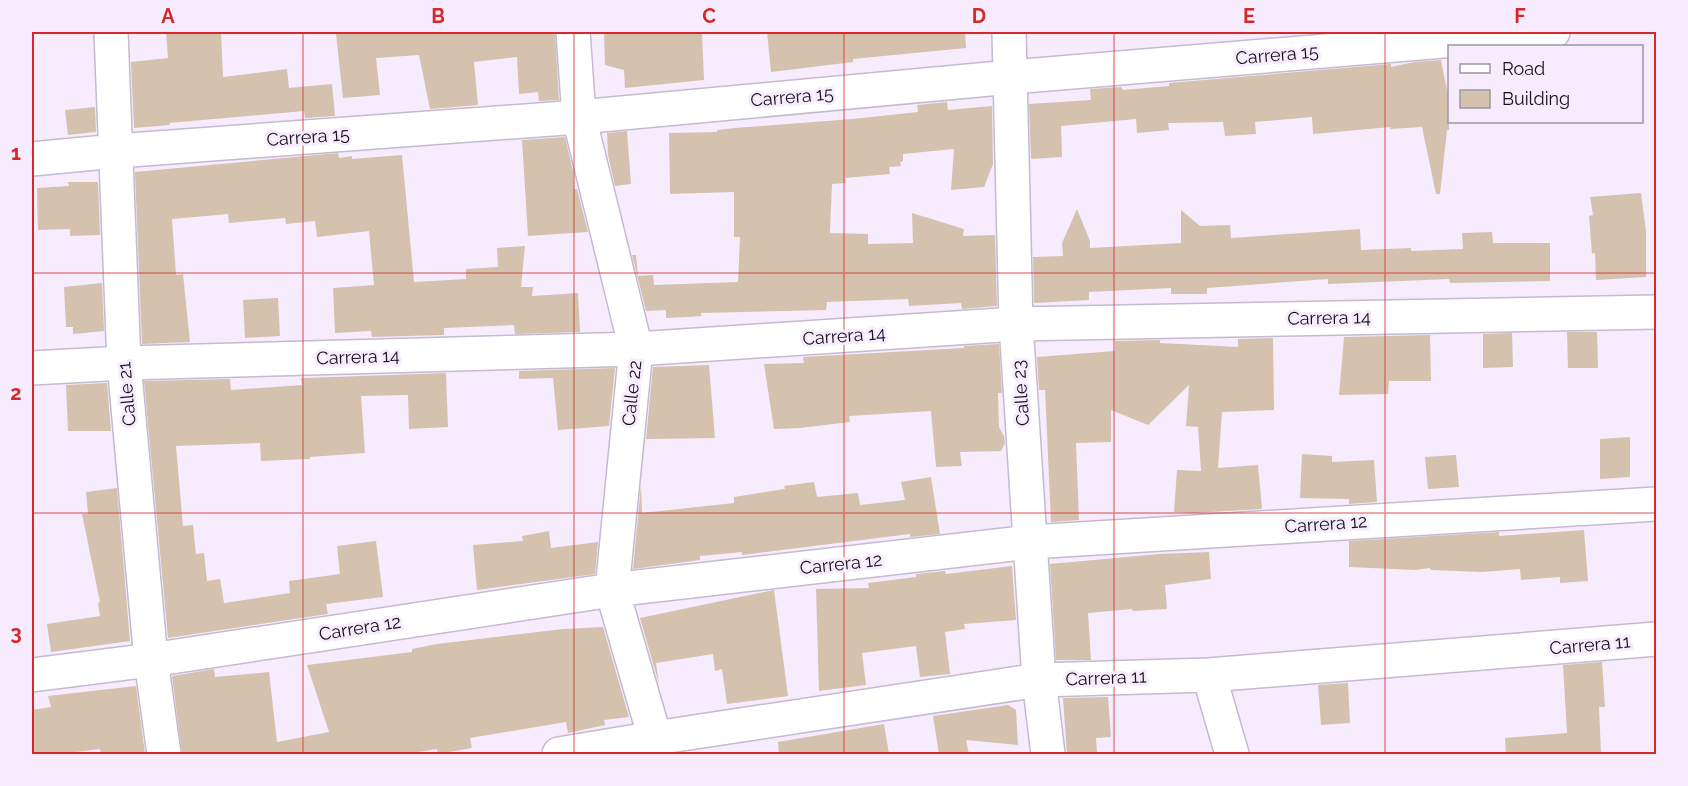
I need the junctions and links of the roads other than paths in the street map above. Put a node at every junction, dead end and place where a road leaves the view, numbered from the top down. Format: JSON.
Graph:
{"nodes":[{"id":1,"x":111,"y":32,"type":"edge"},
{"id":2,"x":573,"y":32,"type":"edge"},
{"id":3,"x":1009,"y":32,"type":"edge"},
{"id":4,"x":1553,"y":32,"type":"edge"},
{"id":5,"x":1011,"y":77,"type":"junction"},
{"id":6,"x":579,"y":117,"type":"junction"},
{"id":7,"x":116,"y":151,"type":"junction"},
{"id":8,"x":32,"y":159,"type":"edge"},
{"id":9,"x":1656,"y":312,"type":"edge"},
{"id":10,"x":1016,"y":324,"type":"junction"},
{"id":11,"x":636,"y":349,"type":"junction"},
{"id":12,"x":124,"y":363,"type":"junction"},
{"id":13,"x":32,"y":368,"type":"edge"},
{"id":14,"x":1656,"y":504,"type":"edge"},
{"id":15,"x":1030,"y":542,"type":"junction"},
{"id":16,"x":612,"y":590,"type":"junction"},
{"id":17,"x":1656,"y":639,"type":"edge"},
{"id":18,"x":151,"y":660,"type":"junction"},
{"id":19,"x":32,"y":675,"type":"edge"},
{"id":20,"x":1209,"y":675,"type":"junction"},
{"id":21,"x":1039,"y":680,"type":"junction"},
{"id":22,"x":656,"y":746,"type":"edge"},
{"id":23,"x":164,"y":754,"type":"edge"},
{"id":24,"x":559,"y":754,"type":"edge"},
{"id":25,"x":1048,"y":754,"type":"edge"},
{"id":26,"x":1232,"y":754,"type":"edge"}],
"edges":[{"from":1,"to":7,"type":"street","name":"Calle 21"},
{"from":2,"to":6,"type":"street","name":"Calle 22"},
{"from":3,"to":5,"type":"street","name":"Calle 23"},
{"from":4,"to":5,"type":"street","name":"Carrera 15"},
{"from":5,"to":6,"type":"street","name":"Carrera 15"},
{"from":5,"to":10,"type":"street","name":"Calle 23"},
{"from":6,"to":7,"type":"street","name":"Carrera 15"},
{"from":6,"to":11,"type":"street","name":"Calle 22"},
{"from":7,"to":8,"type":"street","name":"Carrera 15"},
{"from":7,"to":12,"type":"street","name":"Calle 21"},
{"from":9,"to":10,"type":"street","name":"Carrera 14"},
{"from":10,"to":11,"type":"street","name":"Carrera 14"},
{"from":10,"to":15,"type":"street","name":"Calle 23"},
{"from":11,"to":12,"type":"street","name":"Carrera 14"},
{"from":11,"to":16,"type":"street","name":"Calle 22"},
{"from":12,"to":13,"type":"street","name":"Carrera 14"},
{"from":12,"to":18,"type":"street","name":"Calle 21"},
{"from":14,"to":15,"type":"street","name":"Carrera 12"},
{"from":15,"to":16,"type":"street","name":"Carrera 12"},
{"from":15,"to":21,"type":"street","name":"Calle 23"},
{"from":16,"to":18,"type":"street","name":"Carrera 12"},
{"from":16,"to":22,"type":"street","name":"Calle 22"},
{"from":17,"to":20,"type":"street","name":"Carrera 11"},
{"from":18,"to":19,"type":"street","name":"Carrera 12"},
{"from":18,"to":23,"type":"street","name":"Calle 21"},
{"from":20,"to":21,"type":"street","name":"Carrera 11"},
{"from":20,"to":26,"type":"street"},
{"from":21,"to":22,"type":"street","name":"Carrera 11"},
{"from":21,"to":25,"type":"street","name":"Calle 23"},
{"from":22,"to":24,"type":"street","name":"Carrera 11"}]}
